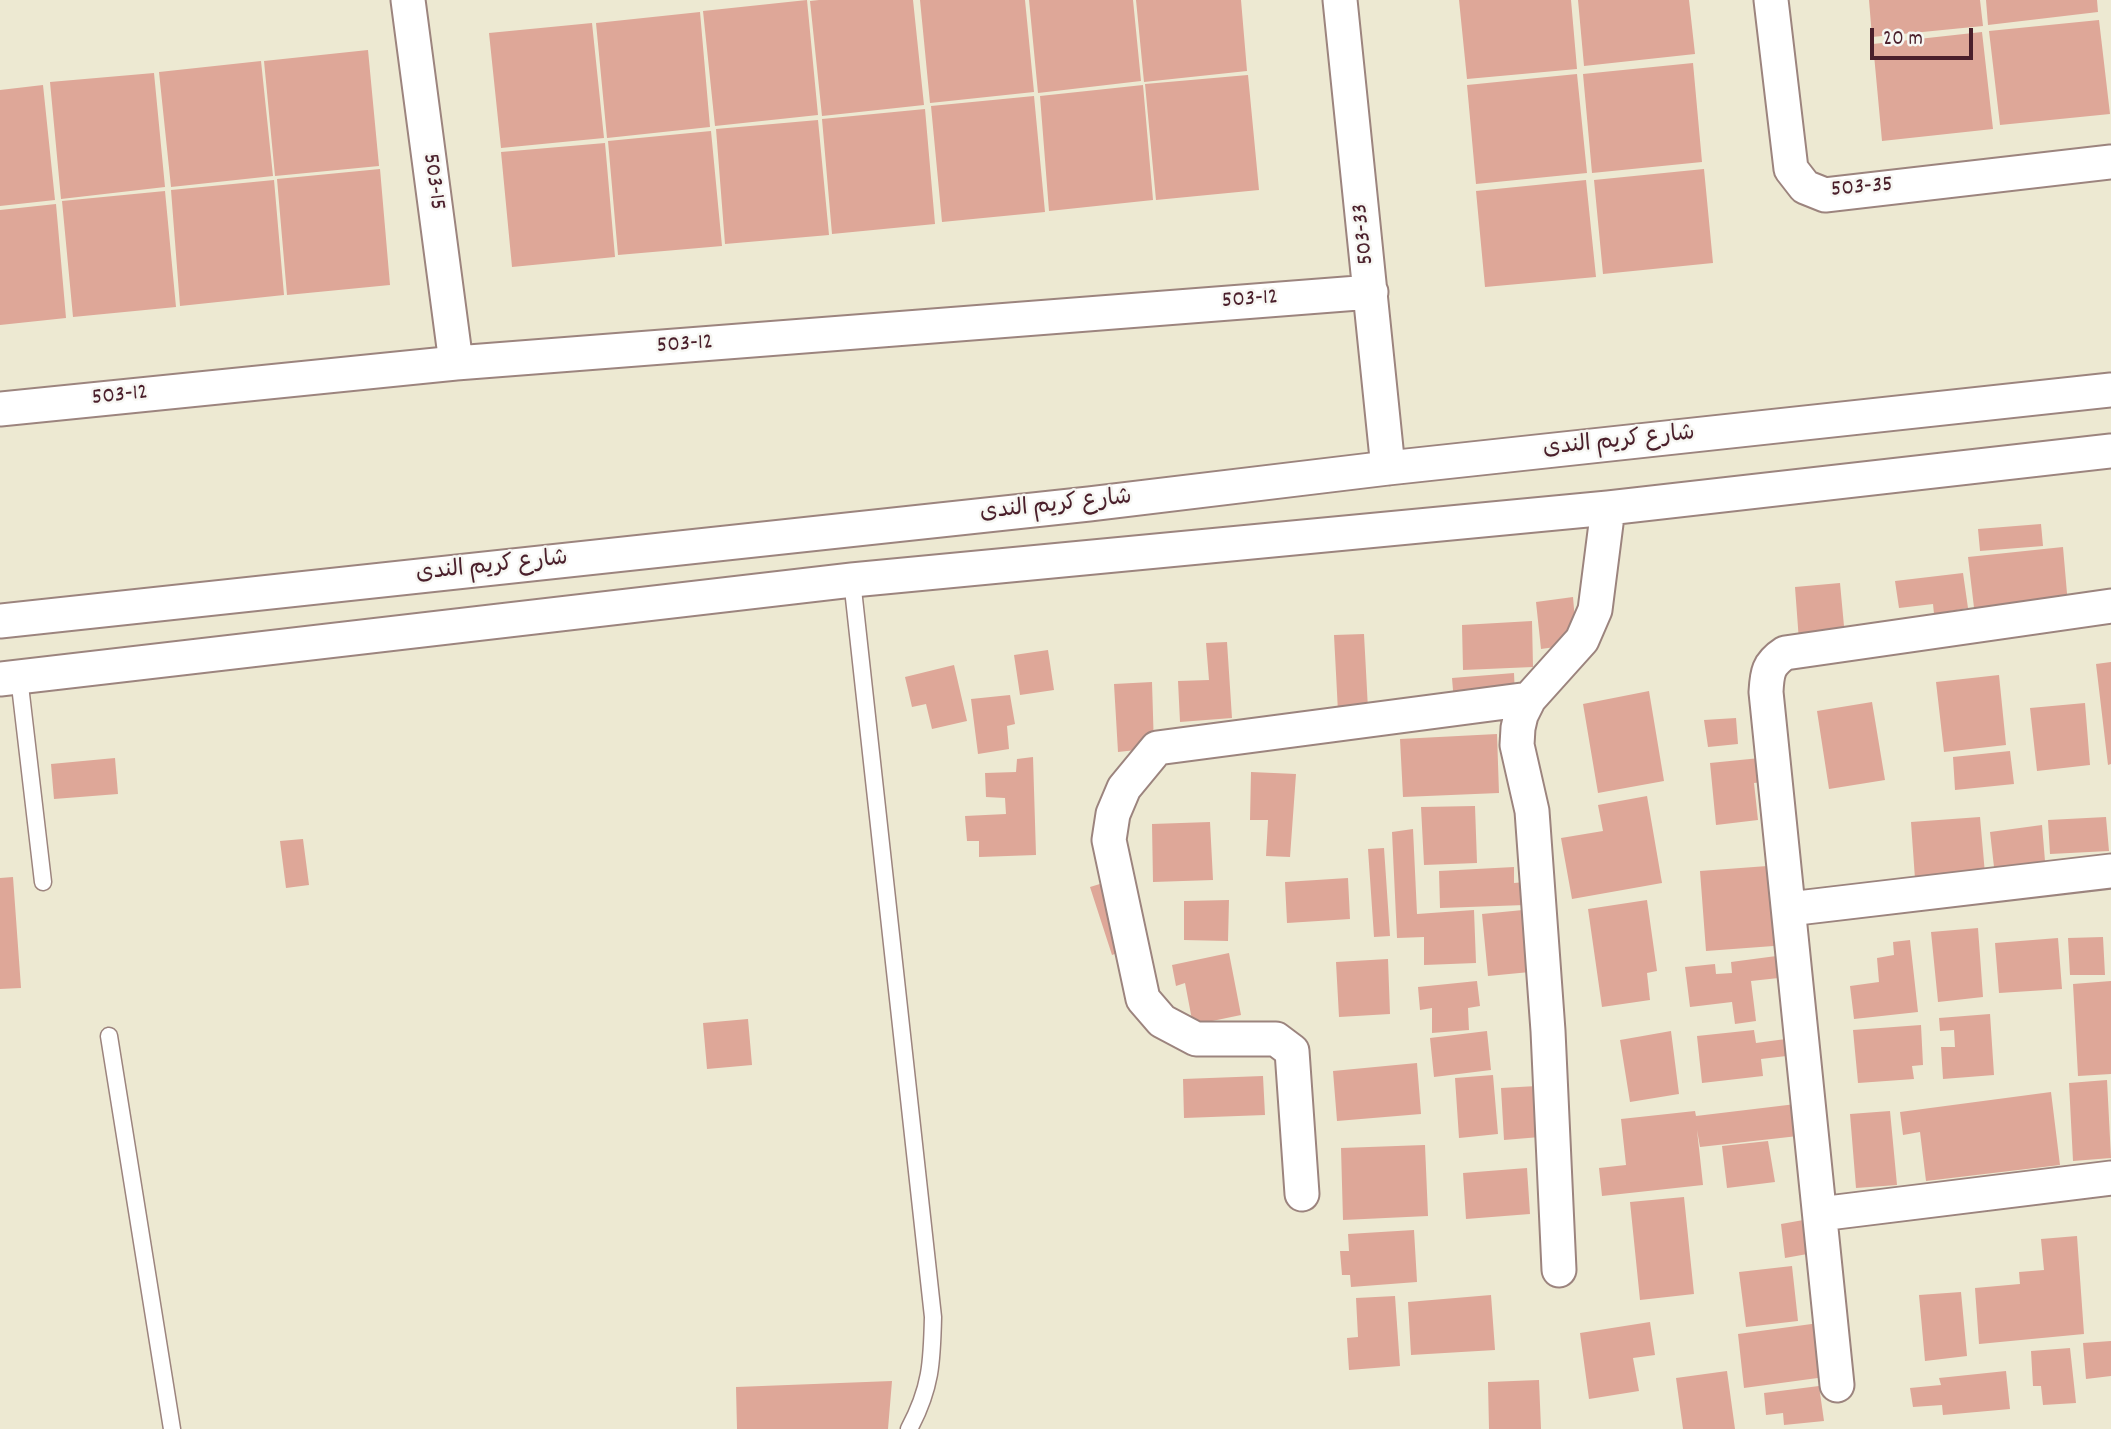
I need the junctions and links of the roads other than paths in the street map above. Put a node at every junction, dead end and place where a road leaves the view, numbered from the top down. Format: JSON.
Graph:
{"nodes":[{"id":1,"x":408,"y":0,"type":"edge"},
{"id":2,"x":1340,"y":0,"type":"edge"},
{"id":3,"x":1771,"y":0,"type":"edge"},
{"id":4,"x":2111,"y":162,"type":"edge"},
{"id":5,"x":1371,"y":292,"type":"junction"},
{"id":6,"x":456,"y":363,"type":"junction"},
{"id":7,"x":2111,"y":390,"type":"edge"},
{"id":8,"x":0,"y":409,"type":"edge"},
{"id":9,"x":2111,"y":451,"type":"edge"},
{"id":10,"x":1388,"y":468,"type":"junction"},
{"id":11,"x":1089,"y":504,"type":"junction"},
{"id":12,"x":1608,"y":508,"type":"junction"},
{"id":13,"x":1100,"y":557,"type":"junction"},
{"id":14,"x":852,"y":580,"type":"junction"},
{"id":15,"x":2111,"y":606,"type":"edge"},
{"id":16,"x":0,"y":621,"type":"edge"},
{"id":17,"x":9,"y":678,"type":"edge"},
{"id":18,"x":1529,"y":699,"type":"junction"},
{"id":19,"x":2111,"y":871,"type":"edge"},
{"id":20,"x":43,"y":882,"type":"dead end"},
{"id":21,"x":1789,"y":909,"type":"junction"},
{"id":22,"x":110,"y":1036,"type":"dead end"},
{"id":23,"x":2111,"y":1178,"type":"edge"},
{"id":24,"x":1302,"y":1194,"type":"dead end"},
{"id":25,"x":1820,"y":1214,"type":"junction"},
{"id":26,"x":1559,"y":1270,"type":"dead end"},
{"id":27,"x":1837,"y":1385,"type":"dead end"},
{"id":28,"x":172,"y":1429,"type":"edge"},
{"id":29,"x":909,"y":1429,"type":"edge"}],
"edges":[{"from":1,"to":6,"type":"street","name":"503-15"},
{"from":2,"to":5,"type":"street","name":"503-33"},
{"from":3,"to":4,"type":"street","name":"503-35"},
{"from":5,"to":6,"type":"street","name":"503-12"},
{"from":5,"to":10,"type":"street","name":"503-33"},
{"from":6,"to":8,"type":"street","name":"503-12"},
{"from":7,"to":10,"type":"street","name":"شارع كريم الندى"},
{"from":9,"to":12,"type":"street"},
{"from":10,"to":11,"type":"street","name":"شارع كريم الندى"},
{"from":11,"to":13,"type":"street"},
{"from":11,"to":16,"type":"street","name":"شارع كريم الندى"},
{"from":12,"to":13,"type":"street"},
{"from":12,"to":18,"type":"street"},
{"from":13,"to":14,"type":"street"},
{"from":14,"to":17,"type":"street"},
{"from":14,"to":29,"type":"lane"},
{"from":15,"to":21,"type":"street"},
{"from":17,"to":20,"type":"lane"},
{"from":18,"to":24,"type":"street"},
{"from":18,"to":26,"type":"street"},
{"from":19,"to":21,"type":"street"},
{"from":21,"to":25,"type":"street"},
{"from":22,"to":28,"type":"lane"},
{"from":23,"to":25,"type":"street"},
{"from":25,"to":27,"type":"street"}]}
